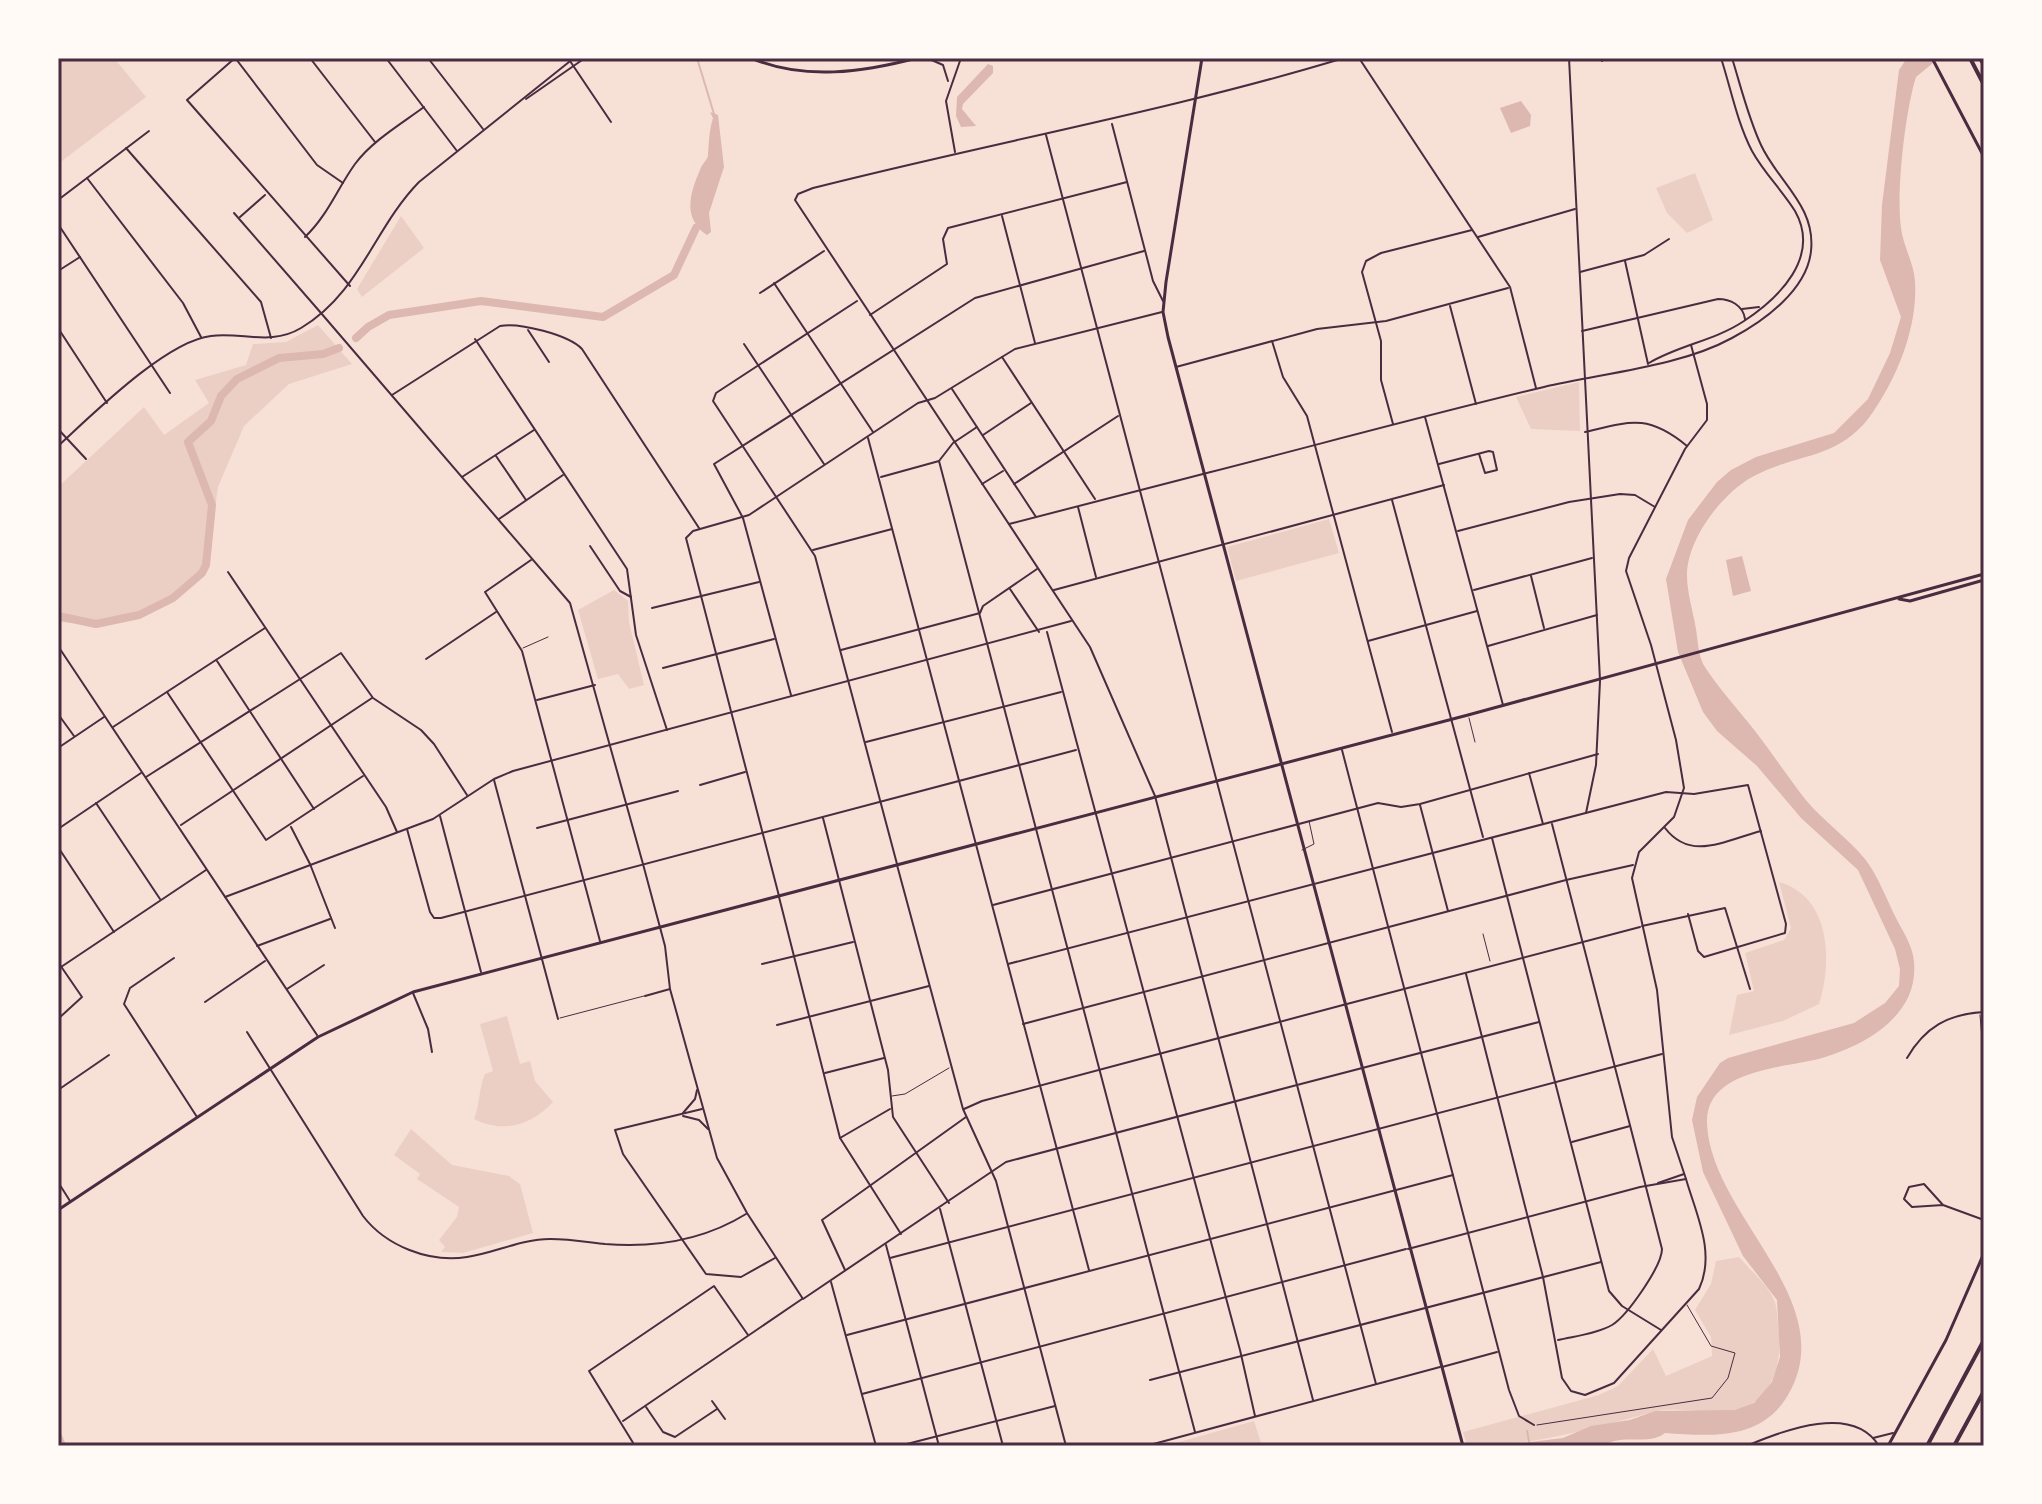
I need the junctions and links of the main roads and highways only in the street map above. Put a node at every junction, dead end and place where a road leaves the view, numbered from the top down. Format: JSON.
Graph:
{"nodes":[{"id":1,"x":751,"y":58,"type":"edge"},
{"id":2,"x":917,"y":58,"type":"edge"},
{"id":3,"x":1202,"y":58,"type":"edge"},
{"id":4,"x":1932,"y":58,"type":"edge"},
{"id":5,"x":1970,"y":58,"type":"edge"},
{"id":6,"x":1980,"y":58,"type":"edge"},
{"id":7,"x":1984,"y":65,"type":"edge"},
{"id":8,"x":1984,"y":85,"type":"edge"},
{"id":9,"x":1984,"y":157,"type":"edge"},
{"id":10,"x":1984,"y":574,"type":"edge"},
{"id":11,"x":1984,"y":580,"type":"edge"},
{"id":12,"x":1899,"y":599,"type":"junction"},
{"id":13,"x":1279,"y":765,"type":"junction"},
{"id":14,"x":58,"y":1210,"type":"edge"},
{"id":15,"x":1984,"y":1253,"type":"edge"},
{"id":16,"x":1984,"y":1340,"type":"edge"},
{"id":17,"x":1984,"y":1391,"type":"edge"},
{"id":18,"x":1463,"y":1446,"type":"edge"},
{"id":19,"x":1888,"y":1446,"type":"edge"},
{"id":20,"x":1927,"y":1446,"type":"edge"},
{"id":21,"x":1954,"y":1446,"type":"edge"}],
"edges":[{"from":1,"to":2,"type":"main road"},
{"from":3,"to":13,"type":"main road"},
{"from":4,"to":9,"type":"main road"},
{"from":5,"to":8,"type":"highway"},
{"from":6,"to":7,"type":"highway"},
{"from":10,"to":12,"type":"main road"},
{"from":11,"to":12,"type":"main road"},
{"from":12,"to":13,"type":"main road"},
{"from":13,"to":14,"type":"main road"},
{"from":13,"to":18,"type":"main road"},
{"from":15,"to":19,"type":"main road"},
{"from":16,"to":20,"type":"highway"},
{"from":17,"to":21,"type":"highway"}]}
